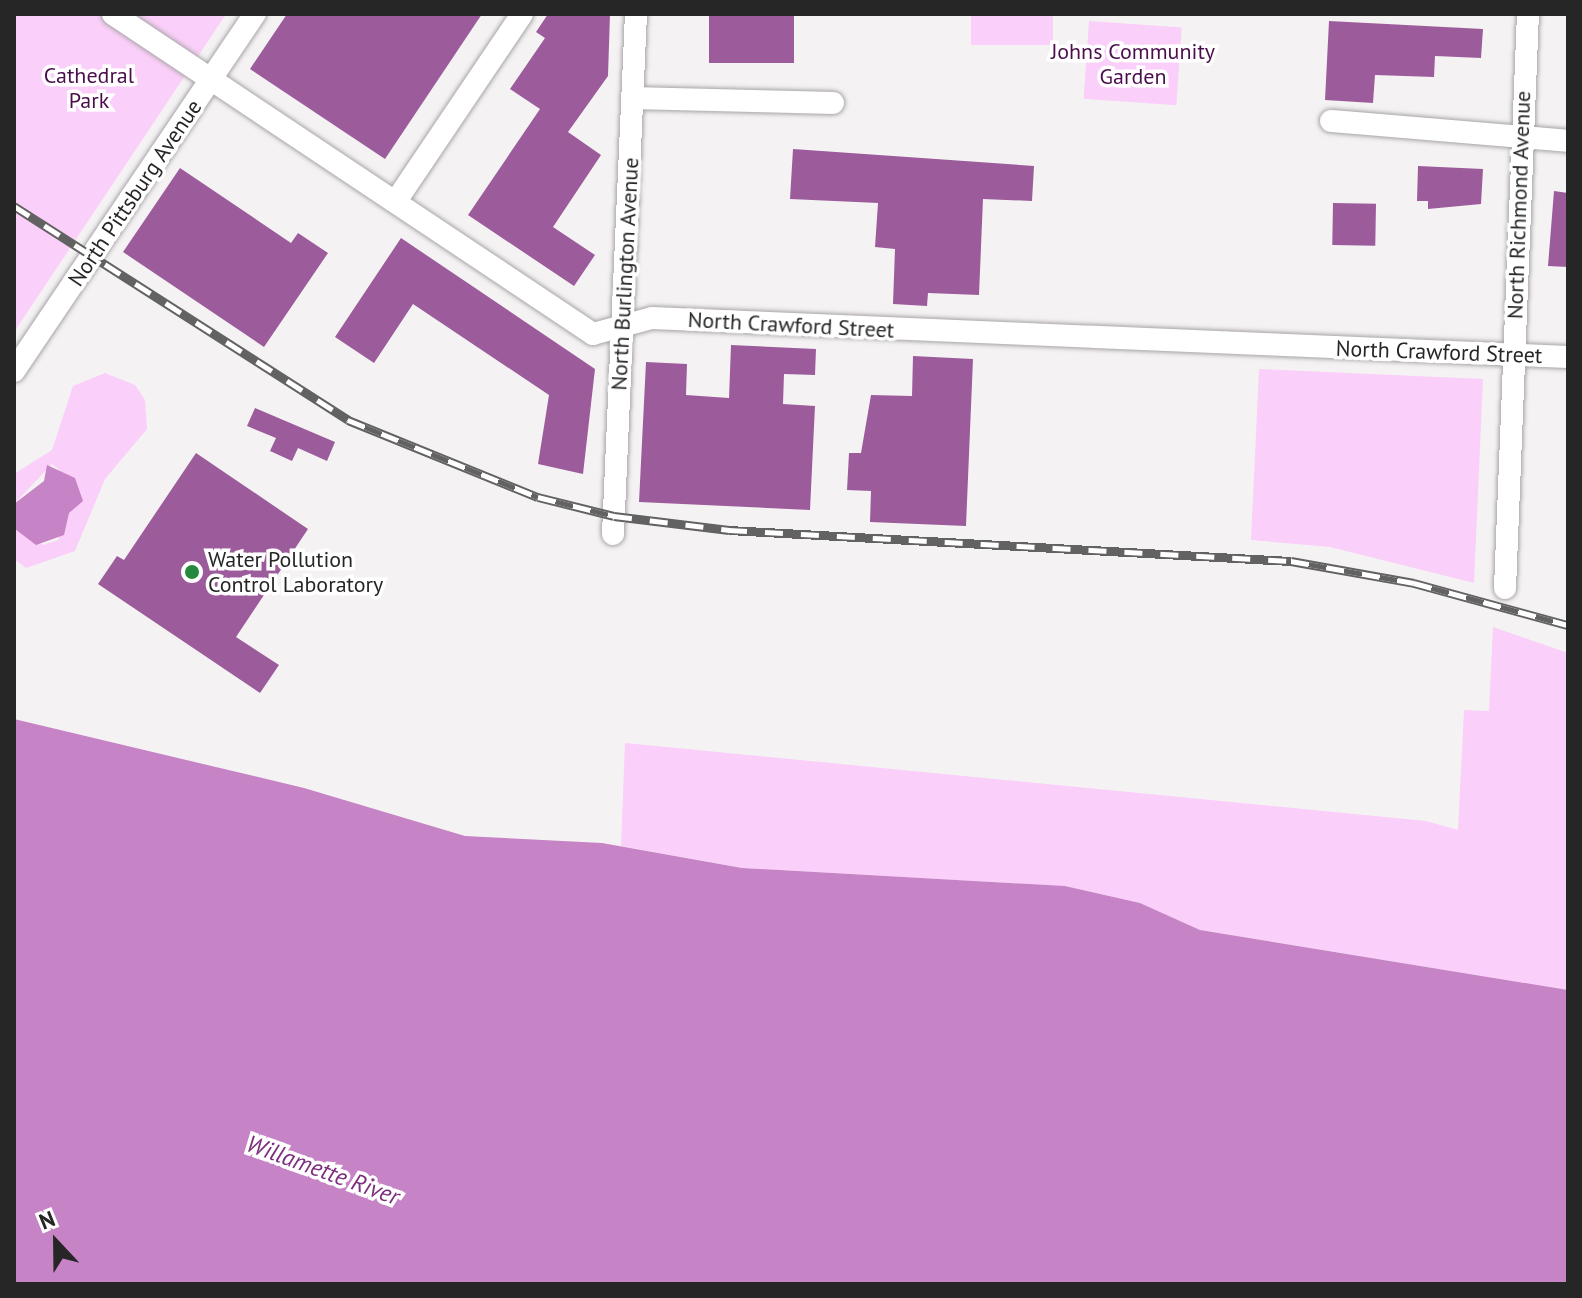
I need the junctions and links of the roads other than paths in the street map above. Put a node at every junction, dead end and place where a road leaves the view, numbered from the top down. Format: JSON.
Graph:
{"nodes":[{"id":1,"x":113,"y":14,"type":"edge"},
{"id":2,"x":255,"y":14,"type":"edge"},
{"id":3,"x":522,"y":14,"type":"edge"},
{"id":4,"x":636,"y":14,"type":"edge"},
{"id":5,"x":1528,"y":14,"type":"edge"},
{"id":6,"x":212,"y":79,"type":"junction"},
{"id":7,"x":633,"y":98,"type":"junction"},
{"id":8,"x":833,"y":103,"type":"dead end"},
{"id":9,"x":1331,"y":121,"type":"dead end"},
{"id":10,"x":1522,"y":137,"type":"junction"},
{"id":11,"x":1568,"y":141,"type":"edge"},
{"id":12,"x":396,"y":201,"type":"junction"},
{"id":13,"x":623,"y":326,"type":"junction"},
{"id":14,"x":1513,"y":356,"type":"junction"},
{"id":15,"x":1568,"y":357,"type":"edge"},
{"id":16,"x":14,"y":371,"type":"edge"},
{"id":17,"x":613,"y":534,"type":"dead end"},
{"id":18,"x":1505,"y":588,"type":"dead end"}],
"edges":[{"from":1,"to":6,"type":"street","name":"North Crawford Street"},
{"from":2,"to":6,"type":"street","name":"North Pittsburg Avenue"},
{"from":3,"to":12,"type":"street"},
{"from":4,"to":7,"type":"street","name":"North Burlington Avenue"},
{"from":5,"to":10,"type":"street","name":"North Richmond Avenue"},
{"from":6,"to":12,"type":"street","name":"North Crawford Street"},
{"from":6,"to":16,"type":"street","name":"North Pittsburg Avenue"},
{"from":7,"to":8,"type":"street"},
{"from":7,"to":13,"type":"street","name":"North Burlington Avenue"},
{"from":9,"to":10,"type":"street"},
{"from":10,"to":11,"type":"street"},
{"from":10,"to":14,"type":"street","name":"North Richmond Avenue"},
{"from":12,"to":13,"type":"street","name":"North Crawford Street"},
{"from":13,"to":14,"type":"street","name":"North Crawford Street"},
{"from":13,"to":17,"type":"street","name":"North Burlington Avenue"},
{"from":14,"to":15,"type":"street","name":"North Crawford Street"},
{"from":14,"to":18,"type":"street","name":"North Richmond Avenue"}]}
